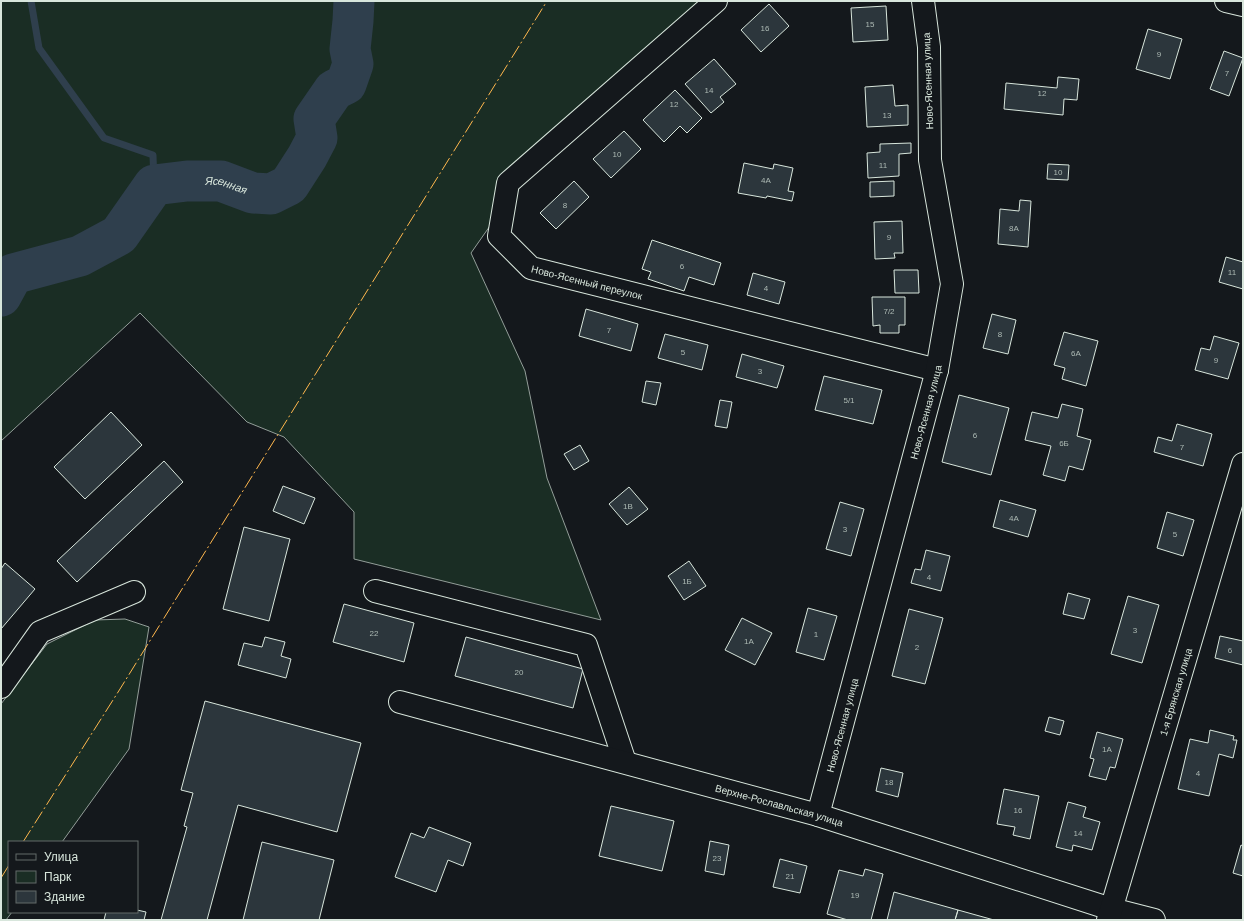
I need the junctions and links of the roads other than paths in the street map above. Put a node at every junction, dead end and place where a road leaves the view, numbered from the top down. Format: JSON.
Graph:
{"nodes":[{"id":1,"x":716,"y":1,"type":"edge"},
{"id":2,"x":924,"y":1,"type":"edge"},
{"id":3,"x":1226,"y":1,"type":"edge"},
{"id":4,"x":1243,"y":5,"type":"edge"},
{"id":5,"x":937,"y":370,"type":"junction"},
{"id":6,"x":1243,"y":464,"type":"edge"},
{"id":7,"x":375,"y":591,"type":"dead end"},
{"id":8,"x":134,"y":592,"type":"dead end"},
{"id":9,"x":1,"y":687,"type":"edge"},
{"id":10,"x":400,"y":702,"type":"dead end"},
{"id":11,"x":625,"y":762,"type":"junction"},
{"id":12,"x":818,"y":815,"type":"junction"},
{"id":13,"x":1109,"y":915,"type":"edge"},
{"id":14,"x":1154,"y":920,"type":"edge"}],
"edges":[{"from":1,"to":5,"type":"street","name":"Ново-Ясенный переулок"},
{"from":2,"to":5,"type":"street","name":"Ново-Ясенная улица"},
{"from":3,"to":4,"type":"street"},
{"from":5,"to":12,"type":"street","name":"Ново-Ясенная улица"},
{"from":6,"to":13,"type":"street","name":"1-я Брянская улица"},
{"from":7,"to":11,"type":"street"},
{"from":8,"to":9,"type":"street"},
{"from":10,"to":11,"type":"street","name":"Верхне-Рославльская улица"},
{"from":11,"to":12,"type":"street","name":"Верхне-Рославльская улица"},
{"from":12,"to":13,"type":"street","name":"Верхне-Рославльская улица"},
{"from":13,"to":14,"type":"street","name":"Верхне-Рославльская улица"}]}
